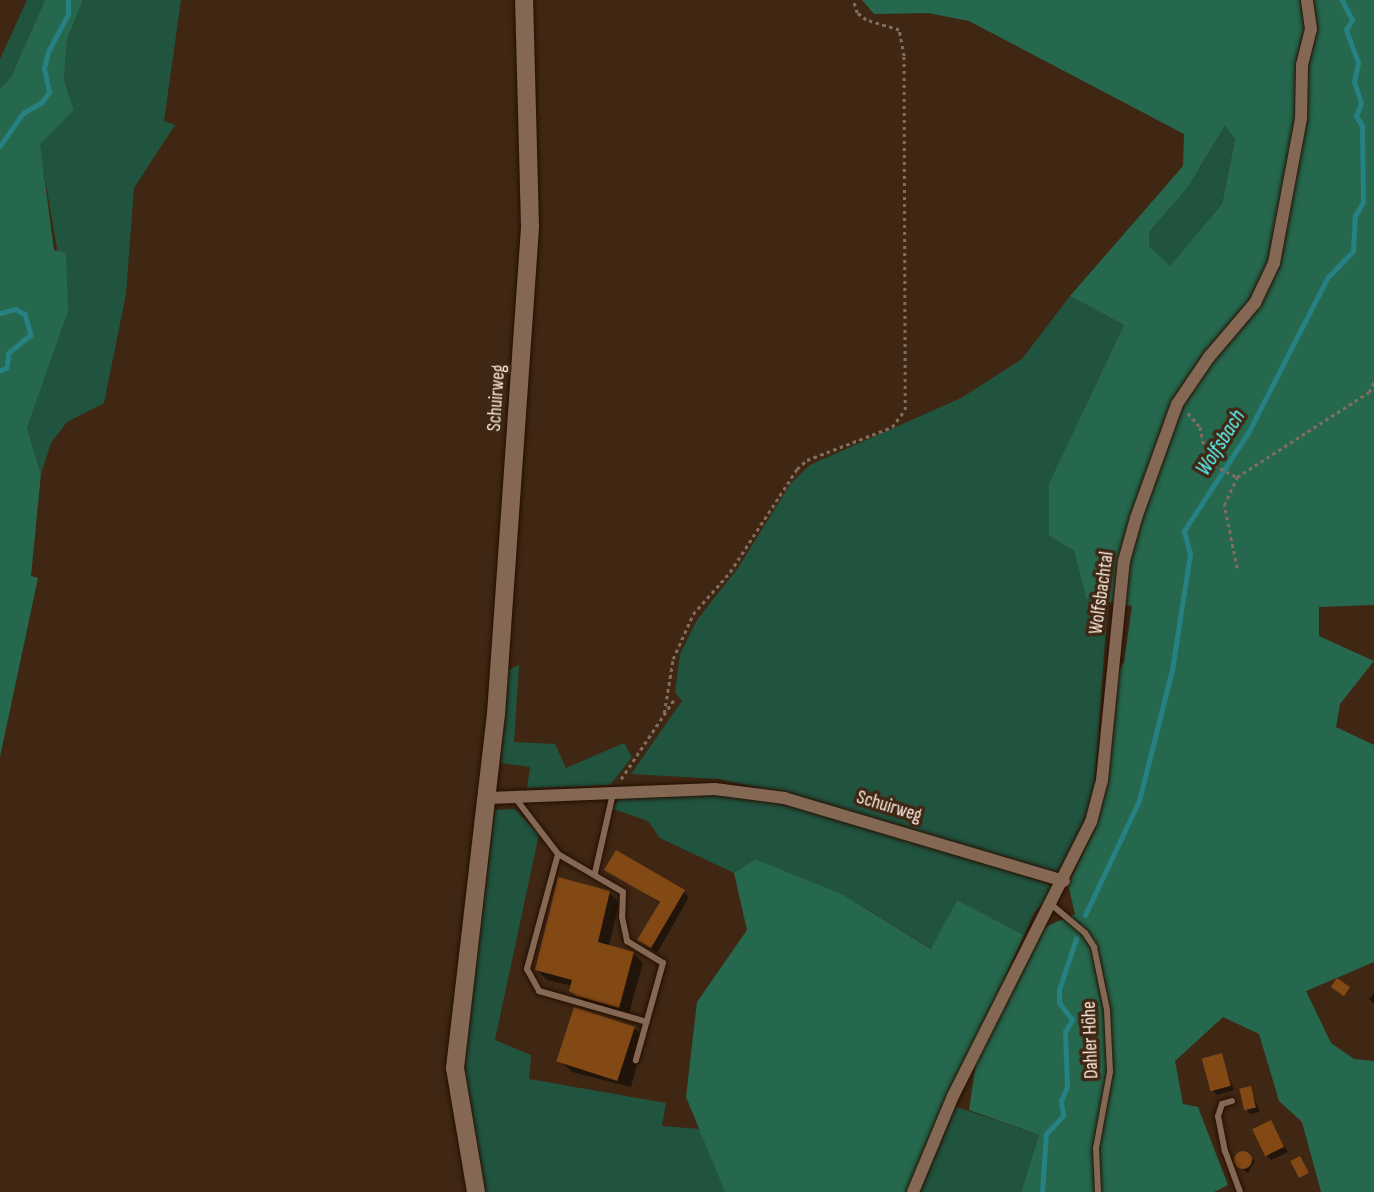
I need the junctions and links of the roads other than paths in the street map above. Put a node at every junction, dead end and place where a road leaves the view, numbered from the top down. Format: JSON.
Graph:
{"nodes":[{"id":1,"x":524,"y":0,"type":"edge"},
{"id":2,"x":1307,"y":0,"type":"edge"},
{"id":3,"x":614,"y":790,"type":"junction"},
{"id":4,"x":515,"y":797,"type":"junction"},
{"id":5,"x":489,"y":798,"type":"junction"},
{"id":6,"x":558,"y":854,"type":"junction"},
{"id":7,"x":594,"y":873,"type":"junction"},
{"id":8,"x":1064,"y":881,"type":"junction"},
{"id":9,"x":1052,"y":905,"type":"junction"},
{"id":10,"x":648,"y":1022,"type":"junction"},
{"id":11,"x":636,"y":1060,"type":"dead end"},
{"id":12,"x":1232,"y":1101,"type":"dead end"},
{"id":13,"x":476,"y":1192,"type":"edge"},
{"id":14,"x":914,"y":1192,"type":"edge"},
{"id":15,"x":1098,"y":1192,"type":"edge"},
{"id":16,"x":1240,"y":1192,"type":"edge"}],
"edges":[{"from":1,"to":5,"type":"main road","name":"Schuirweg"},
{"from":2,"to":8,"type":"street","name":"Wolfsbachtal"},
{"from":3,"to":4,"type":"street","name":"Schuirweg"},
{"from":3,"to":7,"type":"lane"},
{"from":3,"to":8,"type":"street","name":"Schuirweg"},
{"from":4,"to":5,"type":"street","name":"Schuirweg"},
{"from":4,"to":6,"type":"lane"},
{"from":5,"to":13,"type":"main road","name":"Schuirweg"},
{"from":6,"to":7,"type":"lane"},
{"from":6,"to":10,"type":"lane"},
{"from":7,"to":10,"type":"lane"},
{"from":8,"to":9,"type":"street","name":"Wolfsbachtal"},
{"from":9,"to":14,"type":"street","name":"Wolfsbachtal"},
{"from":9,"to":15,"type":"lane","name":"Dahler Höhe"},
{"from":10,"to":11,"type":"lane"},
{"from":12,"to":16,"type":"lane"}]}
